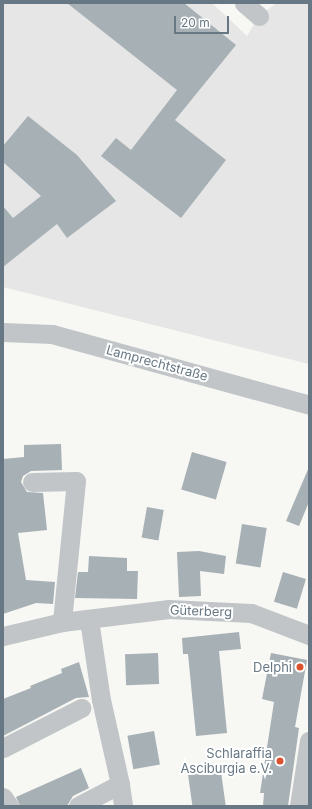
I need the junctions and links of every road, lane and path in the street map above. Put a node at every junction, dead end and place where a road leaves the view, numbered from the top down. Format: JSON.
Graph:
{"nodes":[{"id":1,"x":244,"y":3,"type":"edge"},
{"id":2,"x":259,"y":16,"type":"dead end"},
{"id":3,"x":3,"y":332,"type":"edge"},
{"id":4,"x":309,"y":405,"type":"edge"},
{"id":5,"x":32,"y":482,"type":"dead end"},
{"id":6,"x":89,"y":620,"type":"junction"},
{"id":7,"x":62,"y":622,"type":"junction"},
{"id":8,"x":309,"y":635,"type":"edge"},
{"id":9,"x":3,"y":636,"type":"edge"},
{"id":10,"x":81,"y":708,"type":"dead end"},
{"id":11,"x":309,"y":741,"type":"edge"},
{"id":12,"x":3,"y":748,"type":"edge"},
{"id":13,"x":120,"y":784,"type":"junction"},
{"id":14,"x":305,"y":785,"type":"edge"},
{"id":15,"x":3,"y":797,"type":"edge"},
{"id":16,"x":9,"y":806,"type":"edge"},
{"id":17,"x":78,"y":806,"type":"edge"},
{"id":18,"x":123,"y":806,"type":"edge"},
{"id":19,"x":299,"y":806,"type":"edge"}],
"edges":[{"from":1,"to":2,"type":"street"},
{"from":3,"to":4,"type":"street","name":"Lamprechtstraße"},
{"from":5,"to":7,"type":"street"},
{"from":6,"to":7,"type":"street","name":"Güterberg"},
{"from":6,"to":8,"type":"street","name":"Güterberg"},
{"from":6,"to":13,"type":"street"},
{"from":7,"to":9,"type":"street","name":"Güterberg"},
{"from":10,"to":12,"type":"street"},
{"from":11,"to":14,"type":"street"},
{"from":13,"to":17,"type":"street"},
{"from":13,"to":18,"type":"street"},
{"from":14,"to":19,"type":"street"},
{"from":15,"to":16,"type":"street"}]}
